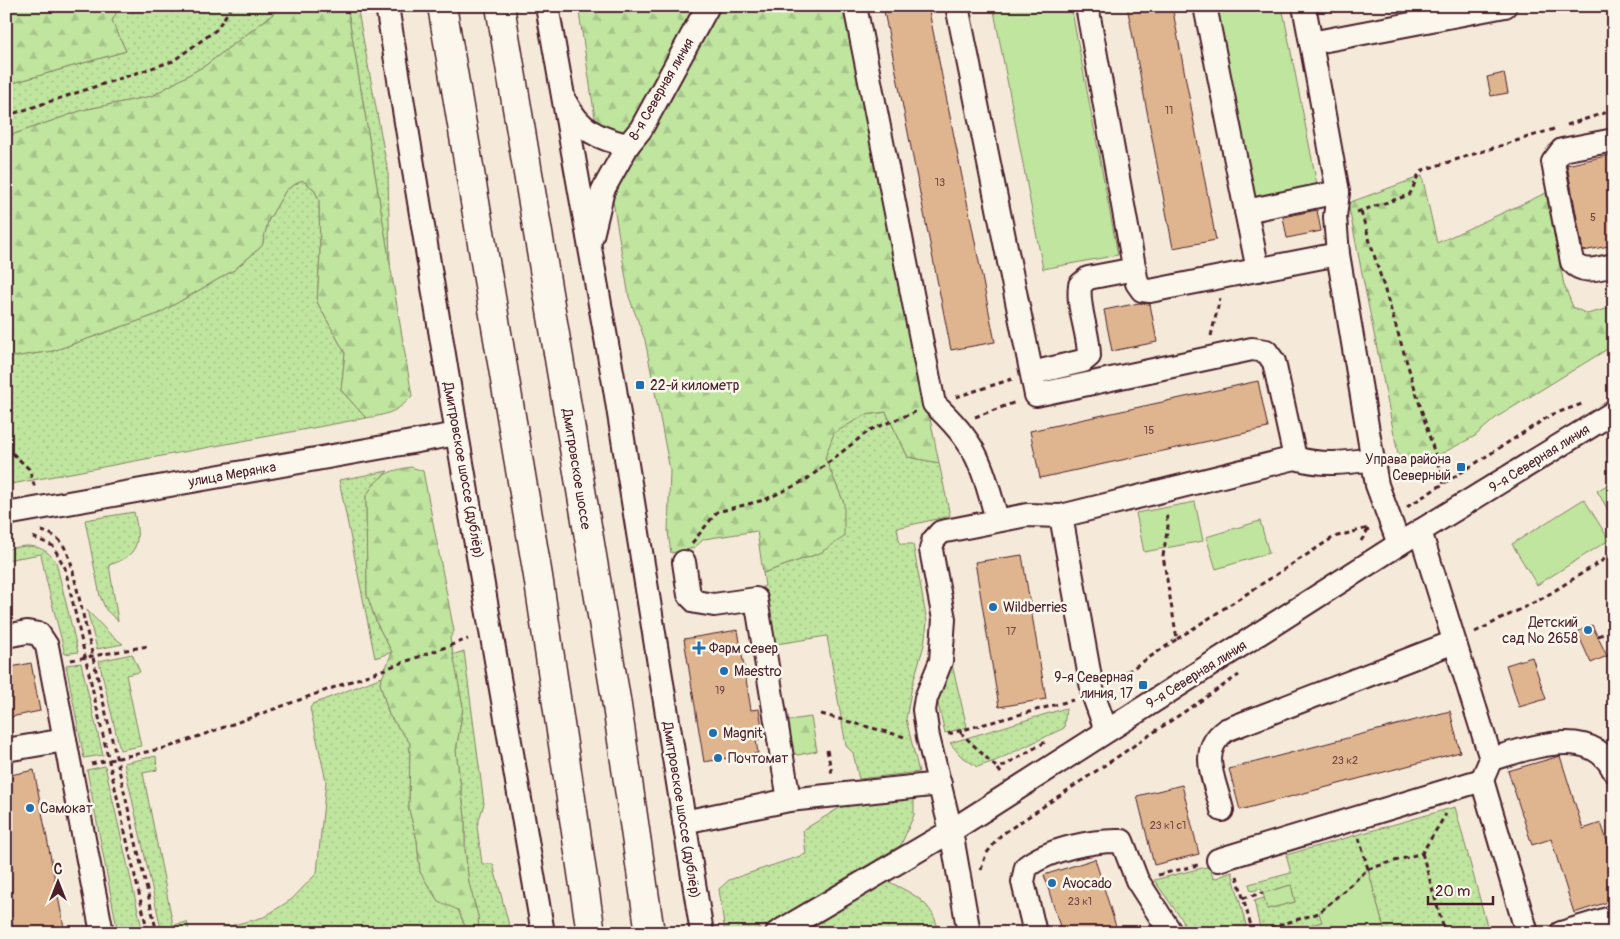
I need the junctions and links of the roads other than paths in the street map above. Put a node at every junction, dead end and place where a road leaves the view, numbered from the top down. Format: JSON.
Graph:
{"nodes":[{"id":1,"x":388,"y":6,"type":"edge"},
{"id":2,"x":442,"y":6,"type":"edge"},
{"id":3,"x":500,"y":6,"type":"edge"},
{"id":4,"x":547,"y":6,"type":"edge"},
{"id":5,"x":708,"y":6,"type":"edge"},
{"id":6,"x":855,"y":6,"type":"edge"},
{"id":7,"x":957,"y":6,"type":"edge"},
{"id":8,"x":1087,"y":6,"type":"edge"},
{"id":9,"x":1206,"y":6,"type":"edge"},
{"id":10,"x":1304,"y":6,"type":"edge"},
{"id":11,"x":1505,"y":6,"type":"edge"},
{"id":12,"x":1311,"y":43,"type":"junction"},
{"id":13,"x":563,"y":96,"type":"junction"},
{"id":14,"x":1614,"y":140,"type":"edge"},
{"id":15,"x":628,"y":145,"type":"junction"},
{"id":16,"x":1338,"y":192,"type":"junction"},
{"id":17,"x":1246,"y":211,"type":"junction"},
{"id":18,"x":590,"y":249,"type":"junction"},
{"id":19,"x":1338,"y":254,"type":"junction"},
{"id":20,"x":1614,"y":265,"type":"edge"},
{"id":21,"x":1135,"y":269,"type":"junction"},
{"id":22,"x":1258,"y":270,"type":"junction"},
{"id":23,"x":1034,"y":384,"type":"junction"},
{"id":24,"x":1614,"y":412,"type":"edge"},
{"id":25,"x":457,"y":434,"type":"junction"},
{"id":26,"x":1295,"y":458,"type":"junction"},
{"id":27,"x":1373,"y":459,"type":"junction"},
{"id":28,"x":6,"y":514,"type":"edge"},
{"id":29,"x":1061,"y":516,"type":"junction"},
{"id":30,"x":997,"y":519,"type":"junction"},
{"id":31,"x":1420,"y":531,"type":"junction"},
{"id":32,"x":1399,"y":544,"type":"junction"},
{"id":33,"x":684,"y":562,"type":"road end"},
{"id":34,"x":6,"y":636,"type":"edge"},
{"id":35,"x":1454,"y":642,"type":"junction"},
{"id":36,"x":1106,"y":730,"type":"junction"},
{"id":37,"x":65,"y":740,"type":"junction"},
{"id":38,"x":6,"y":750,"type":"edge"},
{"id":39,"x":1491,"y":759,"type":"junction"},
{"id":40,"x":1614,"y":771,"type":"edge"},
{"id":41,"x":940,"y":784,"type":"junction"},
{"id":42,"x":1472,"y":784,"type":"junction"},
{"id":43,"x":789,"y":800,"type":"junction"},
{"id":44,"x":1222,"y":810,"type":"dead end"},
{"id":45,"x":684,"y":822,"type":"junction"},
{"id":46,"x":951,"y":831,"type":"junction"},
{"id":47,"x":1225,"y":858,"type":"road end"},
{"id":48,"x":1614,"y":917,"type":"edge"},
{"id":49,"x":790,"y":929,"type":"edge"},
{"id":50,"x":102,"y":933,"type":"edge"},
{"id":51,"x":542,"y":933,"type":"edge"},
{"id":52,"x":591,"y":933,"type":"edge"},
{"id":53,"x":650,"y":933,"type":"edge"},
{"id":54,"x":702,"y":933,"type":"edge"},
{"id":55,"x":969,"y":933,"type":"edge"},
{"id":56,"x":1035,"y":933,"type":"edge"},
{"id":57,"x":1171,"y":933,"type":"edge"},
{"id":58,"x":1527,"y":933,"type":"edge"},
{"id":59,"x":1561,"y":933,"type":"edge"}],
"edges":[{"from":1,"to":25,"type":"street","name":"Дмитровское шоссе (дублёр)"},
{"from":2,"to":52,"type":"highway"},
{"from":3,"to":53,"type":"highway","name":"Дмитровское шоссе"},
{"from":4,"to":13,"type":"street","name":"Дмитровское шоссе (дублёр)"},
{"from":5,"to":15,"type":"street","name":"8-я Северная линия"},
{"from":6,"to":30,"type":"street"},
{"from":7,"to":23,"type":"street"},
{"from":8,"to":21,"type":"street"},
{"from":9,"to":17,"type":"street"},
{"from":10,"to":12,"type":"street"},
{"from":11,"to":12,"type":"street"},
{"from":12,"to":16,"type":"street"},
{"from":13,"to":15,"type":"street"},
{"from":13,"to":18,"type":"street","name":"Дмитровское шоссе (дублёр)"},
{"from":14,"to":20,"type":"street"},
{"from":15,"to":18,"type":"street","name":"8-я Северная линия"},
{"from":16,"to":17,"type":"street"},
{"from":16,"to":19,"type":"street"},
{"from":17,"to":22,"type":"street"},
{"from":18,"to":45,"type":"street","name":"Дмитровское шоссе (дублёр)"},
{"from":19,"to":22,"type":"street"},
{"from":19,"to":27,"type":"street"},
{"from":21,"to":22,"type":"street"},
{"from":21,"to":23,"type":"street"},
{"from":23,"to":26,"type":"street"},
{"from":24,"to":31,"type":"street","name":"9-я Северная линия"},
{"from":25,"to":28,"type":"street","name":"улица Мерянка"},
{"from":25,"to":51,"type":"street","name":"Дмитровское шоссе (дублёр)"},
{"from":26,"to":27,"type":"street"},
{"from":26,"to":29,"type":"street"},
{"from":27,"to":32,"type":"street"},
{"from":29,"to":30,"type":"street"},
{"from":29,"to":36,"type":"street"},
{"from":30,"to":41,"type":"street"},
{"from":31,"to":32,"type":"street","name":"9-я Северная линия"},
{"from":31,"to":35,"type":"street"},
{"from":32,"to":36,"type":"street","name":"9-я Северная линия"},
{"from":33,"to":43,"type":"street"},
{"from":34,"to":37,"type":"street"},
{"from":35,"to":39,"type":"street"},
{"from":35,"to":44,"type":"street"},
{"from":36,"to":46,"type":"street","name":"9-я Северная линия"},
{"from":37,"to":38,"type":"street"},
{"from":37,"to":50,"type":"street"},
{"from":39,"to":40,"type":"street"},
{"from":39,"to":42,"type":"street"},
{"from":41,"to":43,"type":"street"},
{"from":41,"to":46,"type":"street"},
{"from":42,"to":47,"type":"street"},
{"from":42,"to":58,"type":"street"},
{"from":43,"to":45,"type":"street"},
{"from":45,"to":54,"type":"street","name":"Дмитровское шоссе (дублёр)"},
{"from":46,"to":49,"type":"street","name":"9-я Северная линия"},
{"from":46,"to":55,"type":"street"},
{"from":48,"to":59,"type":"street"},
{"from":56,"to":57,"type":"street"}]}
